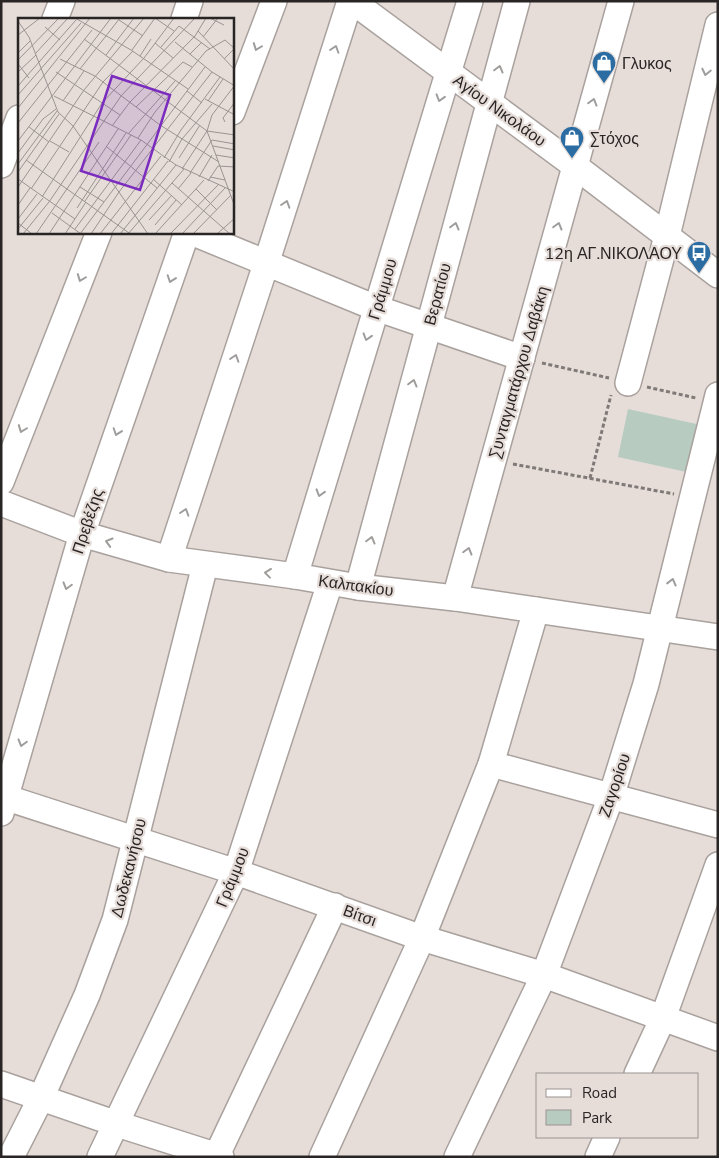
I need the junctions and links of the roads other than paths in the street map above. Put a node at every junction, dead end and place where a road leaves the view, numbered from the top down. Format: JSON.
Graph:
{"nodes":[{"id":1,"x":62,"y":1,"type":"edge"},
{"id":2,"x":190,"y":1,"type":"edge"},
{"id":3,"x":274,"y":1,"type":"edge"},
{"id":4,"x":351,"y":1,"type":"edge"},
{"id":5,"x":470,"y":1,"type":"edge"},
{"id":6,"x":517,"y":1,"type":"edge"},
{"id":7,"x":621,"y":1,"type":"edge"},
{"id":8,"x":55,"y":18,"type":"edge"},
{"id":9,"x":184,"y":18,"type":"edge"},
{"id":10,"x":716,"y":36,"type":"edge"},
{"id":11,"x":448,"y":72,"type":"junction"},
{"id":12,"x":490,"y":103,"type":"junction"},
{"id":13,"x":234,"y":107,"type":"edge"},
{"id":14,"x":18,"y":122,"type":"edge"},
{"id":15,"x":6,"y":164,"type":"edge"},
{"id":16,"x":575,"y":166,"type":"junction"},
{"id":17,"x":98,"y":234,"type":"edge"},
{"id":18,"x":186,"y":234,"type":"edge"},
{"id":19,"x":195,"y":234,"type":"edge"},
{"id":20,"x":668,"y":236,"type":"junction"},
{"id":21,"x":266,"y":264,"type":"junction"},
{"id":22,"x":718,"y":275,"type":"edge"},
{"id":23,"x":376,"y":308,"type":"junction"},
{"id":24,"x":428,"y":327,"type":"junction"},
{"id":25,"x":522,"y":358,"type":"junction"},
{"id":26,"x":620,"y":386,"type":"road end"},
{"id":27,"x":718,"y":394,"type":"edge"},
{"id":28,"x":1,"y":482,"type":"edge"},
{"id":29,"x":1,"y":503,"type":"edge"},
{"id":30,"x":82,"y":534,"type":"junction"},
{"id":31,"x":169,"y":559,"type":"junction"},
{"id":32,"x":205,"y":564,"type":"junction"},
{"id":33,"x":295,"y":576,"type":"junction"},
{"id":34,"x":330,"y":583,"type":"junction"},
{"id":35,"x":358,"y":587,"type":"junction"},
{"id":36,"x":455,"y":598,"type":"junction"},
{"id":37,"x":536,"y":610,"type":"junction"},
{"id":38,"x":660,"y":629,"type":"junction"},
{"id":39,"x":718,"y":638,"type":"edge"},
{"id":40,"x":491,"y":764,"type":"junction"},
{"id":41,"x":610,"y":797,"type":"junction"},
{"id":42,"x":3,"y":802,"type":"edge"},
{"id":43,"x":718,"y":825,"type":"edge"},
{"id":44,"x":136,"y":838,"type":"junction"},
{"id":45,"x":718,"y":865,"type":"edge"},
{"id":46,"x":236,"y":872,"type":"junction"},
{"id":47,"x":335,"y":906,"type":"junction"},
{"id":48,"x":422,"y":938,"type":"junction"},
{"id":49,"x":544,"y":975,"type":"junction"},
{"id":50,"x":663,"y":1018,"type":"junction"},
{"id":51,"x":718,"y":1038,"type":"edge"},
{"id":52,"x":637,"y":1073,"type":"edge"},
{"id":53,"x":1,"y":1084,"type":"edge"},
{"id":54,"x":41,"y":1098,"type":"junction"},
{"id":55,"x":117,"y":1124,"type":"junction"},
{"id":56,"x":607,"y":1138,"type":"edge"},
{"id":57,"x":218,"y":1156,"type":"edge"},
{"id":58,"x":11,"y":1157,"type":"edge"},
{"id":59,"x":100,"y":1157,"type":"edge"},
{"id":60,"x":322,"y":1157,"type":"edge"},
{"id":61,"x":457,"y":1157,"type":"edge"},
{"id":62,"x":598,"y":1157,"type":"edge"}],
"edges":[{"from":1,"to":8,"type":"street"},
{"from":2,"to":9,"type":"street"},
{"from":3,"to":13,"type":"street","one_way":true},
{"from":4,"to":11,"type":"street","name":"Αγίου Νικολάου"},
{"from":21,"to":4,"type":"street","one_way":true},
{"from":5,"to":11,"type":"street","name":"Γράμμου"},
{"from":12,"to":6,"type":"street","name":"Βερατίου","one_way":true},
{"from":16,"to":7,"type":"street","name":"Συνταγματάρχου Δαβάκη","one_way":true},
{"from":10,"to":20,"type":"street","one_way":true},
{"from":11,"to":12,"type":"street","name":"Αγίου Νικολάου"},
{"from":11,"to":23,"type":"street","name":"Γράμμου","one_way":true},
{"from":12,"to":16,"type":"street","name":"Αγίου Νικολάου"},
{"from":24,"to":12,"type":"street","name":"Βερατίου","one_way":true},
{"from":14,"to":15,"type":"street"},
{"from":16,"to":20,"type":"street","name":"Αγίου Νικολάου"},
{"from":25,"to":16,"type":"street","name":"Συνταγματάρχου Δαβάκη","one_way":true},
{"from":17,"to":28,"type":"street","one_way":true},
{"from":18,"to":30,"type":"street","name":"Πρεβέζης","one_way":true},
{"from":19,"to":21,"type":"street"},
{"from":20,"to":22,"type":"street","name":"Αγίου Νικολάου"},
{"from":20,"to":26,"type":"street"},
{"from":21,"to":23,"type":"street"},
{"from":31,"to":21,"type":"street","one_way":true},
{"from":23,"to":24,"type":"street"},
{"from":23,"to":33,"type":"street","name":"Γράμμου","one_way":true},
{"from":24,"to":25,"type":"street"},
{"from":35,"to":24,"type":"street","name":"Βερατίου","one_way":true},
{"from":36,"to":25,"type":"street","name":"Συνταγματάρχου Δαβάκη","one_way":true},
{"from":38,"to":27,"type":"street","name":"Ζαγορίου","one_way":true},
{"from":29,"to":30,"type":"street","name":"Καλπακίου"},
{"from":31,"to":30,"type":"street","name":"Καλπακίου","one_way":true},
{"from":30,"to":42,"type":"street","name":"Πρεβέζης","one_way":true},
{"from":31,"to":32,"type":"street","name":"Καλπακίου"},
{"from":33,"to":32,"type":"street","name":"Καλπακίου","one_way":true},
{"from":32,"to":44,"type":"street","name":"Δωδεκανήσου"},
{"from":33,"to":34,"type":"street","name":"Καλπακίου"},
{"from":34,"to":35,"type":"street","name":"Καλπακίου"},
{"from":34,"to":46,"type":"street","name":"Γράμμου"},
{"from":35,"to":36,"type":"street","name":"Καλπακίου"},
{"from":36,"to":37,"type":"street","name":"Καλπακίου"},
{"from":37,"to":38,"type":"street","name":"Καλπακίου"},
{"from":37,"to":40,"type":"street"},
{"from":38,"to":39,"type":"street","name":"Καλπακίου"},
{"from":38,"to":41,"type":"street","name":"Ζαγορίου"},
{"from":40,"to":41,"type":"street"},
{"from":40,"to":48,"type":"street"},
{"from":41,"to":43,"type":"street"},
{"from":41,"to":49,"type":"street","name":"Ζαγορίου"},
{"from":42,"to":44,"type":"street","name":"Βίτσι"},
{"from":44,"to":46,"type":"street","name":"Βίτσι"},
{"from":44,"to":54,"type":"street","name":"Δωδεκανήσου"},
{"from":45,"to":50,"type":"street"},
{"from":46,"to":47,"type":"street","name":"Βίτσι"},
{"from":46,"to":55,"type":"street","name":"Γράμμου"},
{"from":47,"to":48,"type":"street","name":"Βίτσι"},
{"from":47,"to":57,"type":"street"},
{"from":48,"to":49,"type":"street","name":"Βίτσι"},
{"from":48,"to":60,"type":"street"},
{"from":49,"to":50,"type":"street","name":"Βίτσι"},
{"from":49,"to":61,"type":"street","name":"Ζαγορίου"},
{"from":50,"to":51,"type":"street","name":"Βίτσι"},
{"from":50,"to":52,"type":"street"},
{"from":53,"to":54,"type":"street"},
{"from":54,"to":55,"type":"street"},
{"from":54,"to":58,"type":"street","name":"Δωδεκανήσου"},
{"from":55,"to":57,"type":"street"},
{"from":55,"to":59,"type":"street","name":"Γράμμου"},
{"from":56,"to":62,"type":"street"}]}
